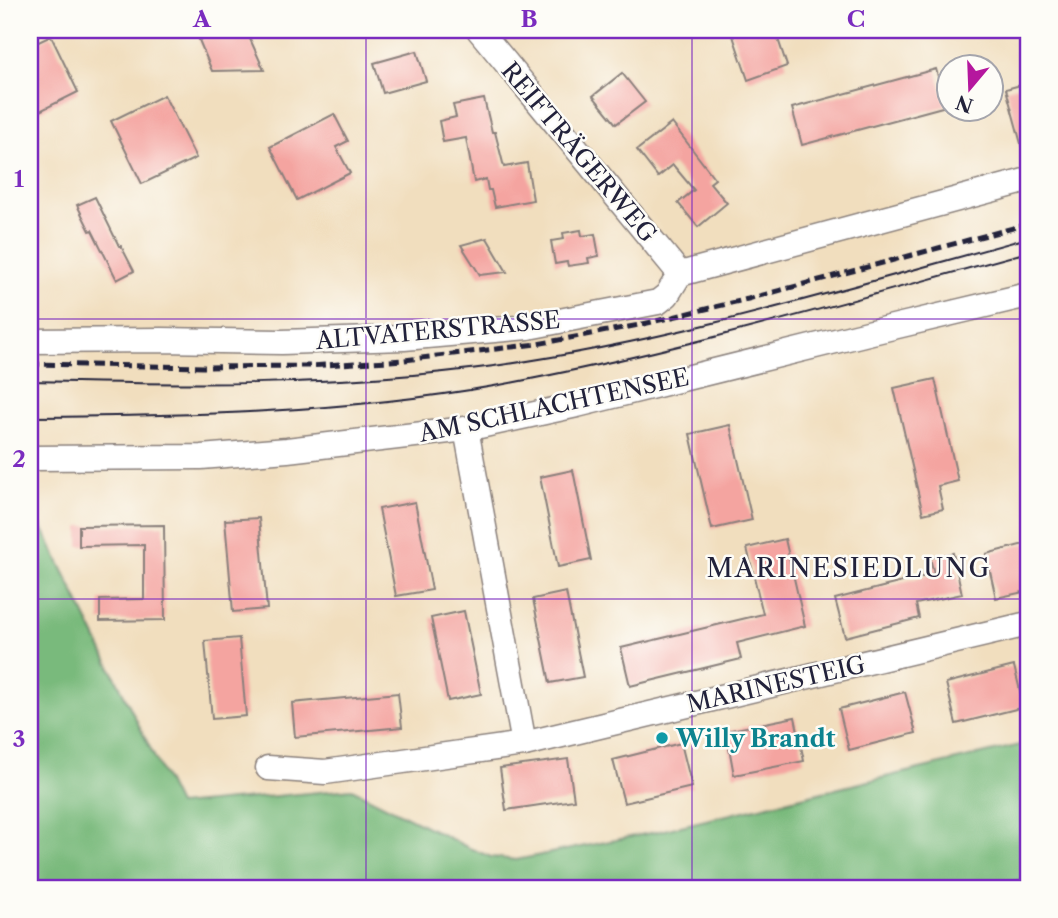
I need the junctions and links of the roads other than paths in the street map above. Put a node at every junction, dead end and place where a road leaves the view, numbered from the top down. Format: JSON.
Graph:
{"nodes":[{"id":1,"x":479,"y":30,"type":"edge"},
{"id":2,"x":1028,"y":180,"type":"edge"},
{"id":3,"x":680,"y":274,"type":"junction"},
{"id":4,"x":1028,"y":296,"type":"edge"},
{"id":5,"x":30,"y":341,"type":"edge"},
{"id":6,"x":466,"y":429,"type":"junction"},
{"id":7,"x":30,"y":458,"type":"edge"},
{"id":8,"x":1028,"y":624,"type":"edge"},
{"id":9,"x":524,"y":744,"type":"junction"},
{"id":10,"x":268,"y":768,"type":"dead end"}],
"edges":[{"from":1,"to":3,"type":"street","name":"REIFTRÄGERWEG"},
{"from":2,"to":3,"type":"street"},
{"from":3,"to":5,"type":"street","name":"ALTVATERSTRASSE"},
{"from":4,"to":6,"type":"street","name":"AM SCHLACHTENSEE"},
{"from":6,"to":7,"type":"street","name":"AM SCHLACHTENSEE"},
{"from":6,"to":9,"type":"street"},
{"from":8,"to":9,"type":"street","name":"MARINESTEIG"},
{"from":9,"to":10,"type":"street","name":"MARINESTEIG"}]}
